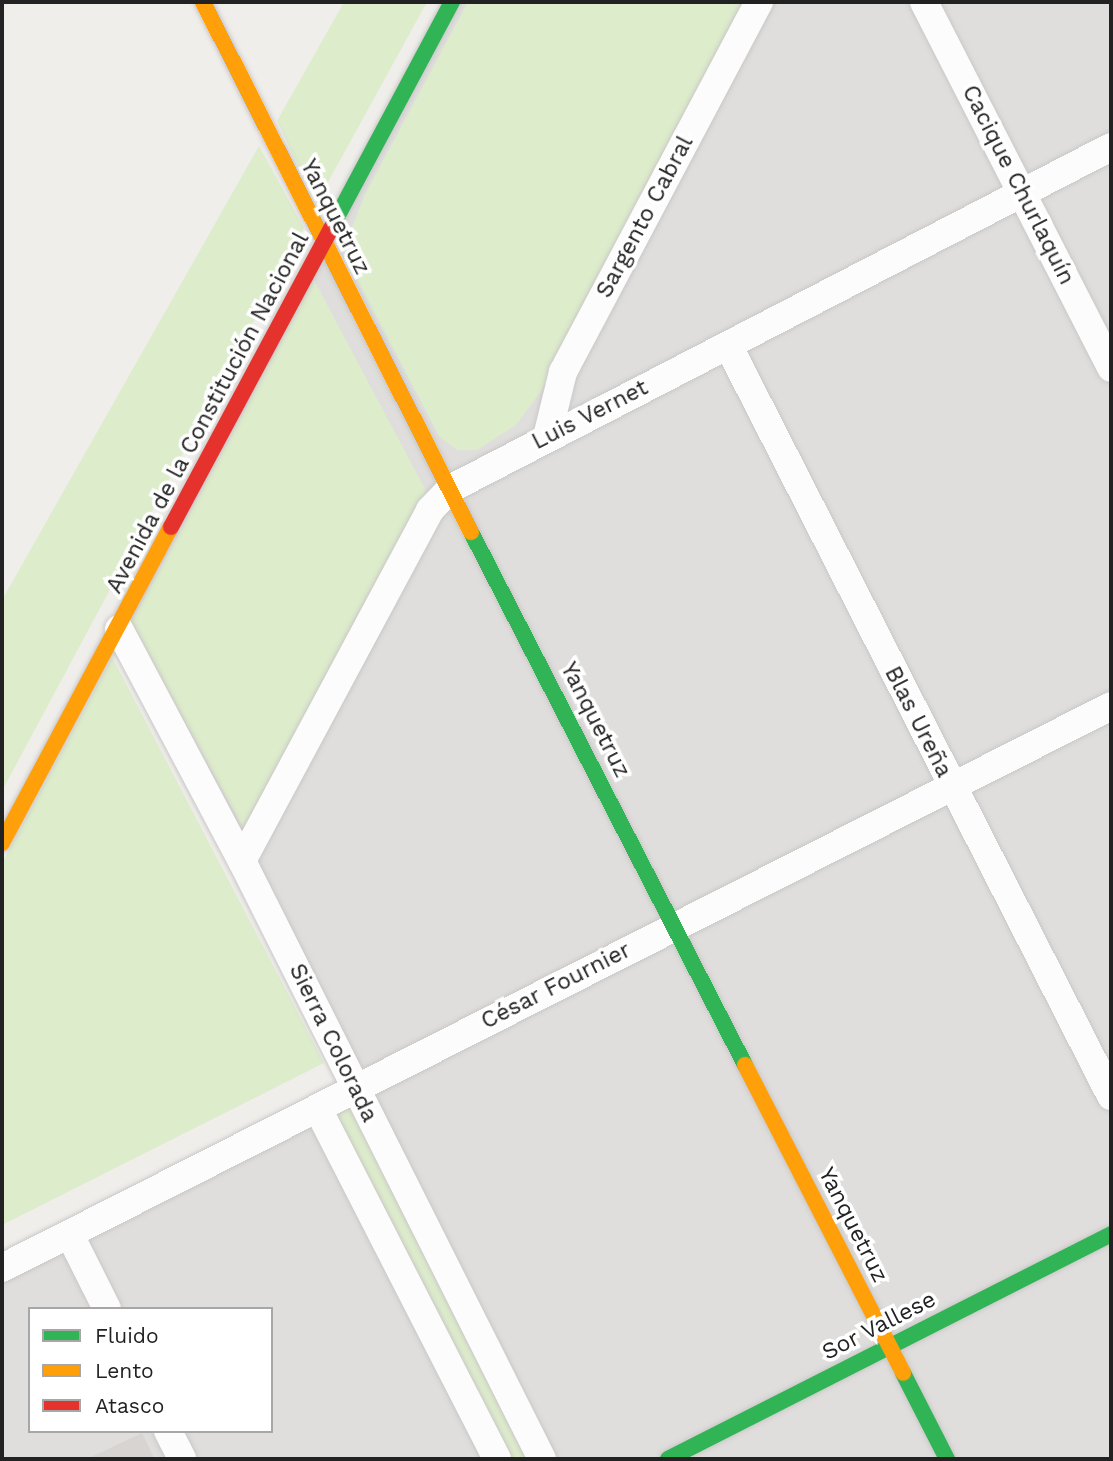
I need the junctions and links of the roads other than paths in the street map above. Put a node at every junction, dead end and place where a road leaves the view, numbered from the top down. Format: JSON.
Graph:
{"nodes":[{"id":1,"x":203,"y":2,"type":"edge"},
{"id":2,"x":452,"y":2,"type":"edge"},
{"id":3,"x":759,"y":2,"type":"edge"},
{"id":4,"x":924,"y":2,"type":"edge"},
{"id":5,"x":1111,"y":147,"type":"edge"},
{"id":6,"x":1021,"y":193,"type":"junction"},
{"id":7,"x":323,"y":244,"type":"junction"},
{"id":8,"x":728,"y":345,"type":"junction"},
{"id":9,"x":1111,"y":369,"type":"edge"},
{"id":10,"x":547,"y":437,"type":"junction"},
{"id":11,"x":450,"y":489,"type":"junction"},
{"id":12,"x":119,"y":629,"type":"junction"},
{"id":13,"x":1111,"y":706,"type":"edge"},
{"id":14,"x":952,"y":788,"type":"junction"},
{"id":15,"x":2,"y":844,"type":"edge"},
{"id":16,"x":242,"y":861,"type":"junction"},
{"id":17,"x":676,"y":925,"type":"junction"},
{"id":18,"x":354,"y":1088,"type":"junction"},
{"id":19,"x":1111,"y":1096,"type":"edge"},
{"id":20,"x":318,"y":1108,"type":"junction"},
{"id":21,"x":1111,"y":1234,"type":"edge"},
{"id":22,"x":71,"y":1237,"type":"junction"},
{"id":23,"x":2,"y":1268,"type":"edge"},
{"id":24,"x":106,"y":1307,"type":"edge"},
{"id":25,"x":889,"y":1347,"type":"junction"},
{"id":26,"x":170,"y":1433,"type":"edge"},
{"id":27,"x":183,"y":1459,"type":"edge"},
{"id":28,"x":497,"y":1459,"type":"edge"},
{"id":29,"x":542,"y":1459,"type":"edge"},
{"id":30,"x":668,"y":1459,"type":"edge"},
{"id":31,"x":947,"y":1459,"type":"edge"}],
"edges":[{"from":1,"to":7,"type":"street","name":"Yanquetruz"},
{"from":2,"to":7,"type":"street","name":"Avenida de la Constitución Nacional"},
{"from":3,"to":10,"type":"street","name":"Sargento Cabral"},
{"from":4,"to":6,"type":"street","name":"Cacique Churlaquín"},
{"from":5,"to":6,"type":"street","name":"Luis Vernet"},
{"from":6,"to":8,"type":"street","name":"Luis Vernet"},
{"from":6,"to":9,"type":"street","name":"Cacique Churlaquín"},
{"from":7,"to":11,"type":"street","name":"Yanquetruz"},
{"from":7,"to":12,"type":"street","name":"Avenida de la Constitución Nacional"},
{"from":8,"to":10,"type":"street","name":"Luis Vernet"},
{"from":8,"to":14,"type":"street","name":"Blas Ureña"},
{"from":10,"to":11,"type":"street","name":"Luis Vernet"},
{"from":11,"to":16,"type":"street","name":"Luis Vernet"},
{"from":11,"to":17,"type":"street","name":"Yanquetruz"},
{"from":12,"to":15,"type":"street","name":"Avenida de la Constitución Nacional"},
{"from":12,"to":16,"type":"street","name":"Sierra Colorada"},
{"from":13,"to":14,"type":"street","name":"César Fournier"},
{"from":14,"to":17,"type":"street","name":"César Fournier"},
{"from":14,"to":19,"type":"street","name":"Blas Ureña"},
{"from":16,"to":18,"type":"street","name":"Sierra Colorada"},
{"from":17,"to":18,"type":"street","name":"César Fournier"},
{"from":17,"to":25,"type":"street","name":"Yanquetruz"},
{"from":18,"to":20,"type":"street","name":"César Fournier"},
{"from":18,"to":29,"type":"street","name":"Sierra Colorada"},
{"from":20,"to":22,"type":"street","name":"César Fournier"},
{"from":20,"to":28,"type":"street","name":"Sierra Colorada"},
{"from":21,"to":25,"type":"street","name":"Sor Vallese"},
{"from":22,"to":23,"type":"street","name":"César Fournier"},
{"from":22,"to":24,"type":"street"},
{"from":25,"to":30,"type":"street","name":"Sor Vallese"},
{"from":25,"to":31,"type":"street","name":"Yanquetruz"},
{"from":26,"to":27,"type":"street"}]}
